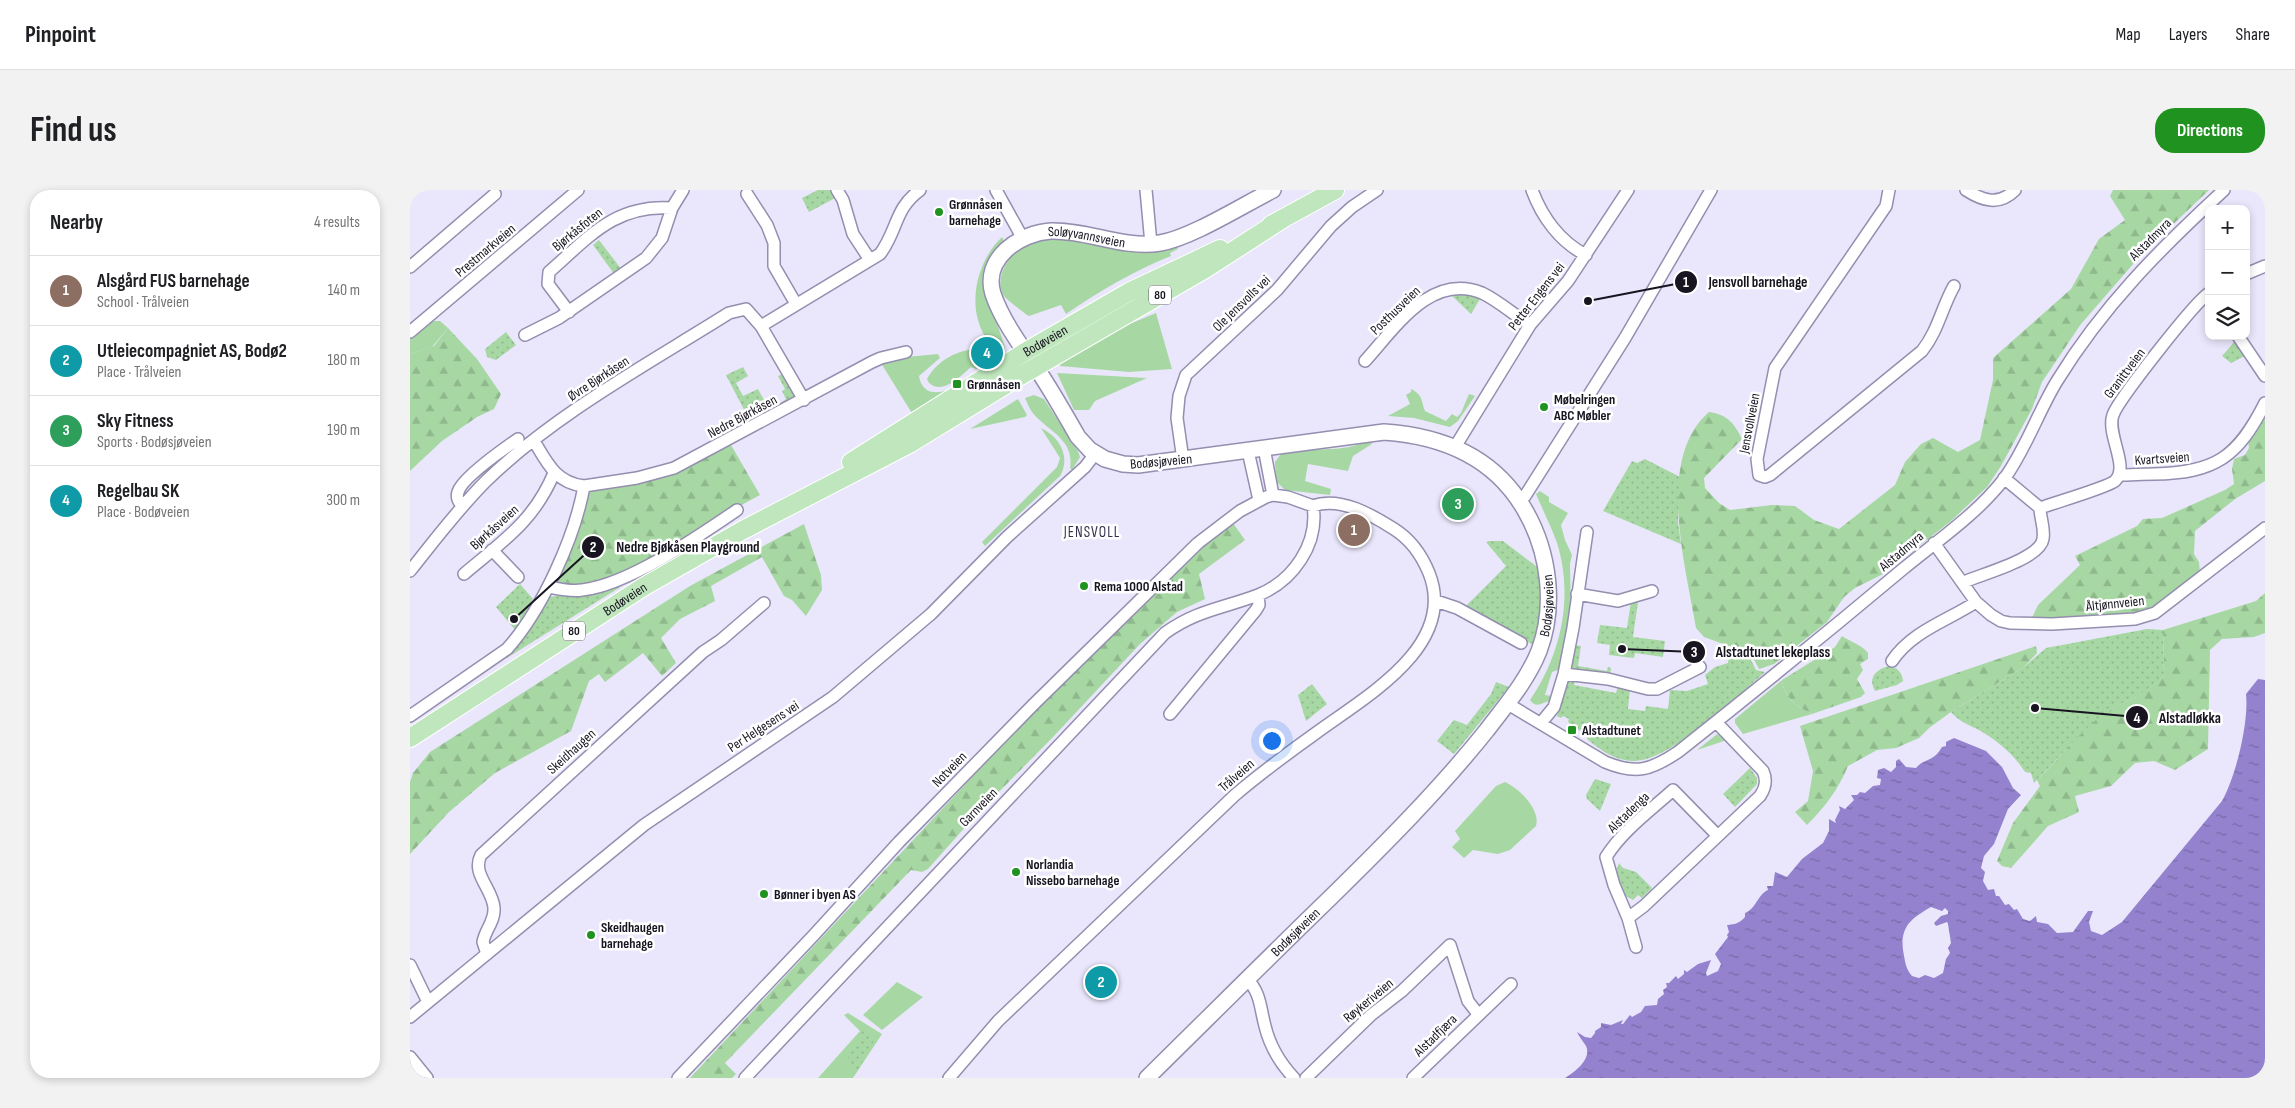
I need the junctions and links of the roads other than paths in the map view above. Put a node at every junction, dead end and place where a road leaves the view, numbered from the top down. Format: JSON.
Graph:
{"nodes":[{"id":1,"x":578,"y":190,"type":"edge"},
{"id":2,"x":683,"y":190,"type":"edge"},
{"id":3,"x":837,"y":190,"type":"edge"},
{"id":4,"x":920,"y":190,"type":"edge"},
{"id":5,"x":996,"y":190,"type":"edge"},
{"id":6,"x":1146,"y":190,"type":"edge"},
{"id":7,"x":1273,"y":190,"type":"edge"},
{"id":8,"x":1336,"y":190,"type":"edge"},
{"id":9,"x":1377,"y":190,"type":"edge"},
{"id":10,"x":1532,"y":190,"type":"edge"},
{"id":11,"x":1628,"y":190,"type":"edge"},
{"id":12,"x":1711,"y":190,"type":"edge"},
{"id":13,"x":1889,"y":190,"type":"edge"},
{"id":14,"x":1966,"y":190,"type":"edge"},
{"id":15,"x":2015,"y":190,"type":"edge"},
{"id":16,"x":2224,"y":190,"type":"edge"},
{"id":17,"x":495,"y":194,"type":"dead end"},
{"id":18,"x":747,"y":194,"type":"dead end"},
{"id":19,"x":672,"y":208,"type":"junction"},
{"id":20,"x":1281,"y":220,"type":"junction"},
{"id":21,"x":1022,"y":237,"type":"junction"},
{"id":22,"x":1151,"y":244,"type":"junction"},
{"id":23,"x":1586,"y":255,"type":"junction"},
{"id":24,"x":870,"y":260,"type":"junction"},
{"id":25,"x":2265,"y":266,"type":"edge"},
{"id":26,"x":410,"y":267,"type":"edge"},
{"id":27,"x":2250,"y":272,"type":"edge"},
{"id":28,"x":1954,"y":286,"type":"dead end"},
{"id":29,"x":2205,"y":299,"type":"edge"},
{"id":30,"x":796,"y":304,"type":"junction"},
{"id":31,"x":569,"y":312,"type":"junction"},
{"id":32,"x":1530,"y":325,"type":"junction"},
{"id":33,"x":761,"y":326,"type":"junction"},
{"id":34,"x":410,"y":332,"type":"edge"},
{"id":35,"x":525,"y":335,"type":"dead end"},
{"id":36,"x":2241,"y":340,"type":"edge"},
{"id":37,"x":906,"y":352,"type":"dead end"},
{"id":38,"x":1025,"y":352,"type":"junction"},
{"id":39,"x":1365,"y":361,"type":"dead end"},
{"id":40,"x":1035,"y":367,"type":"junction"},
{"id":41,"x":2265,"y":376,"type":"edge"},
{"id":42,"x":804,"y":400,"type":"junction"},
{"id":43,"x":2265,"y":403,"type":"edge"},
{"id":44,"x":518,"y":439,"type":"dead end"},
{"id":45,"x":534,"y":441,"type":"junction"},
{"id":46,"x":1455,"y":447,"type":"junction"},
{"id":47,"x":1264,"y":448,"type":"junction"},
{"id":48,"x":1248,"y":451,"type":"junction"},
{"id":49,"x":1095,"y":454,"type":"junction"},
{"id":50,"x":1183,"y":460,"type":"junction"},
{"id":51,"x":554,"y":473,"type":"junction"},
{"id":52,"x":2120,"y":475,"type":"junction"},
{"id":53,"x":2004,"y":478,"type":"junction"},
{"id":54,"x":584,"y":486,"type":"junction"},
{"id":55,"x":1273,"y":495,"type":"junction"},
{"id":56,"x":1259,"y":500,"type":"junction"},
{"id":57,"x":1520,"y":500,"type":"junction"},
{"id":58,"x":462,"y":506,"type":"junction"},
{"id":59,"x":1313,"y":506,"type":"junction"},
{"id":60,"x":2040,"y":508,"type":"junction"},
{"id":61,"x":737,"y":510,"type":"dead end"},
{"id":62,"x":2265,"y":528,"type":"edge"},
{"id":63,"x":743,"y":530,"type":"junction"},
{"id":64,"x":1587,"y":532,"type":"dead end"},
{"id":65,"x":1934,"y":543,"type":"junction"},
{"id":66,"x":492,"y":550,"type":"junction"},
{"id":67,"x":410,"y":572,"type":"edge"},
{"id":68,"x":464,"y":574,"type":"dead end"},
{"id":69,"x":518,"y":577,"type":"dead end"},
{"id":70,"x":1964,"y":582,"type":"junction"},
{"id":71,"x":548,"y":586,"type":"junction"},
{"id":72,"x":1652,"y":591,"type":"dead end"},
{"id":73,"x":1258,"y":594,"type":"junction"},
{"id":74,"x":1577,"y":594,"type":"junction"},
{"id":75,"x":1436,"y":601,"type":"junction"},
{"id":76,"x":1976,"y":602,"type":"junction"},
{"id":77,"x":764,"y":603,"type":"dead end"},
{"id":78,"x":1521,"y":643,"type":"dead end"},
{"id":79,"x":1892,"y":661,"type":"dead end"},
{"id":80,"x":1700,"y":667,"type":"dead end"},
{"id":81,"x":1564,"y":674,"type":"junction"},
{"id":82,"x":1508,"y":704,"type":"junction"},
{"id":83,"x":1170,"y":714,"type":"dead end"},
{"id":84,"x":410,"y":716,"type":"edge"},
{"id":85,"x":1541,"y":722,"type":"junction"},
{"id":86,"x":1716,"y":722,"type":"junction"},
{"id":87,"x":410,"y":738,"type":"edge"},
{"id":88,"x":1718,"y":836,"type":"junction"},
{"id":89,"x":1628,"y":918,"type":"junction"},
{"id":90,"x":1450,"y":945,"type":"joint"},
{"id":91,"x":1636,"y":947,"type":"dead end"},
{"id":92,"x":487,"y":954,"type":"junction"},
{"id":93,"x":410,"y":965,"type":"edge"},
{"id":94,"x":1247,"y":979,"type":"junction"},
{"id":95,"x":1511,"y":984,"type":"dead end"},
{"id":96,"x":428,"y":1002,"type":"junction"},
{"id":97,"x":1478,"y":1014,"type":"junction"},
{"id":98,"x":410,"y":1017,"type":"edge"},
{"id":99,"x":410,"y":1057,"type":"edge"},
{"id":100,"x":427,"y":1078,"type":"edge"},
{"id":101,"x":678,"y":1078,"type":"edge"},
{"id":102,"x":744,"y":1078,"type":"edge"},
{"id":103,"x":949,"y":1078,"type":"edge"},
{"id":104,"x":1147,"y":1078,"type":"edge"},
{"id":105,"x":1294,"y":1078,"type":"edge"},
{"id":106,"x":1306,"y":1078,"type":"edge"},
{"id":107,"x":1413,"y":1078,"type":"edge"}],
"edges":[{"from":1,"to":34,"type":"street","name":"Prestmarkveien"},
{"from":2,"to":19,"type":"street"},
{"from":3,"to":24,"type":"street"},
{"from":4,"to":24,"type":"street"},
{"from":5,"to":21,"type":"street"},
{"from":6,"to":22,"type":"street"},
{"from":7,"to":22,"type":"street","name":"Soløyvannsveien"},
{"from":8,"to":20,"type":"main road","name":"Bodøveien","number":"80"},
{"from":9,"to":50,"type":"street","name":"Ole Jensvolls vei"},
{"from":10,"to":23,"type":"street"},
{"from":11,"to":23,"type":"street","name":"Petter Engens vei"},
{"from":12,"to":57,"type":"street"},
{"from":13,"to":28,"type":"street","name":"Jensvollveien"},
{"from":14,"to":15,"type":"street"},
{"from":16,"to":53,"type":"street","name":"Alstadmyra"},
{"from":17,"to":26,"type":"street"},
{"from":18,"to":30,"type":"street"},
{"from":19,"to":31,"type":"street"},
{"from":19,"to":31,"type":"street","name":"Bjørkåsfoten"},
{"from":20,"to":38,"type":"main road","name":"Bodøveien","number":"80"},
{"from":20,"to":40,"type":"main road","name":"Bodøveien","number":"80"},
{"from":21,"to":22,"type":"street","name":"Soløyvannsveien"},
{"from":21,"to":38,"type":"street"},
{"from":23,"to":32,"type":"street","name":"Petter Engens vei"},
{"from":24,"to":30,"type":"street"},
{"from":25,"to":27,"type":"street"},
{"from":29,"to":52,"type":"street","name":"Granittveien"},
{"from":30,"to":33,"type":"street"},
{"from":31,"to":35,"type":"street"},
{"from":32,"to":39,"type":"street","name":"Posthusveien"},
{"from":32,"to":46,"type":"street","name":"Petter Engens vei"},
{"from":33,"to":42,"type":"street","name":"Øvre Bjørkåsen"},
{"from":33,"to":45,"type":"street","name":"Øvre Bjørkåsen"},
{"from":36,"to":41,"type":"street"},
{"from":37,"to":42,"type":"street","name":"Nedre Bjørkåsen"},
{"from":38,"to":40,"type":"street","name":"Bodøsjøveien"},
{"from":38,"to":63,"type":"main road","name":"Bodøveien","number":"80"},
{"from":40,"to":49,"type":"street","name":"Bodøsjøveien"},
{"from":40,"to":63,"type":"main road","name":"Bodøveien","number":"80"},
{"from":42,"to":54,"type":"street","name":"Nedre Bjørkåsen"},
{"from":43,"to":52,"type":"street","name":"Kvartsveien"},
{"from":44,"to":58,"type":"street"},
{"from":45,"to":51,"type":"street"},
{"from":45,"to":58,"type":"street","name":"Øvre Bjørkåsen"},
{"from":46,"to":47,"type":"street","name":"Bodøsjøveien"},
{"from":46,"to":57,"type":"street","name":"Bodøsjøveien"},
{"from":47,"to":48,"type":"street","name":"Bodøsjøveien"},
{"from":47,"to":55,"type":"street"},
{"from":48,"to":50,"type":"street","name":"Bodøsjøveien"},
{"from":48,"to":56,"type":"street"},
{"from":49,"to":50,"type":"street","name":"Bodøsjøveien"},
{"from":49,"to":92,"type":"street","name":"Per Helgesens vei"},
{"from":51,"to":54,"type":"street","name":"Nedre Bjørkåsen"},
{"from":51,"to":66,"type":"street","name":"Bjørkåsveien"},
{"from":52,"to":60,"type":"street"},
{"from":53,"to":60,"type":"street"},
{"from":53,"to":65,"type":"street","name":"Alstadmyra"},
{"from":54,"to":71,"type":"street"},
{"from":55,"to":56,"type":"street","name":"Notveien"},
{"from":55,"to":59,"type":"street"},
{"from":56,"to":101,"type":"street","name":"Notveien"},
{"from":57,"to":82,"type":"street","name":"Bodøsjøveien"},
{"from":58,"to":67,"type":"street","name":"Øvre Bjørkåsen"},
{"from":59,"to":73,"type":"street","name":"Garnveien"},
{"from":59,"to":75,"type":"street","name":"Trålveien"},
{"from":60,"to":70,"type":"street"},
{"from":61,"to":71,"type":"street"},
{"from":62,"to":76,"type":"street","name":"Åltjønnveien"},
{"from":63,"to":87,"type":"main road","name":"Bodøveien","number":"80"},
{"from":64,"to":74,"type":"street"},
{"from":65,"to":70,"type":"street","name":"Åltjønnveien"},
{"from":65,"to":86,"type":"street","name":"Alstadmyra"},
{"from":66,"to":68,"type":"street","name":"Bjørkåsveien"},
{"from":66,"to":69,"type":"street"},
{"from":70,"to":76,"type":"street","name":"Åltjønnveien"},
{"from":71,"to":84,"type":"street"},
{"from":72,"to":74,"type":"street"},
{"from":73,"to":83,"type":"street"},
{"from":73,"to":102,"type":"street","name":"Garnveien"},
{"from":74,"to":81,"type":"street"},
{"from":75,"to":78,"type":"street"},
{"from":75,"to":103,"type":"street","name":"Trålveien"},
{"from":76,"to":79,"type":"street"},
{"from":77,"to":92,"type":"street","name":"Skeidhaugen"},
{"from":80,"to":81,"type":"street"},
{"from":81,"to":85,"type":"street"},
{"from":82,"to":85,"type":"street","name":"Alstadmyra"},
{"from":82,"to":94,"type":"street","name":"Bodøsjøveien"},
{"from":85,"to":86,"type":"street","name":"Alstadmyra"},
{"from":86,"to":88,"type":"street"},
{"from":88,"to":89,"type":"street"},
{"from":88,"to":89,"type":"street","name":"Alstadenga"},
{"from":89,"to":91,"type":"street","name":"Alstadenga"},
{"from":90,"to":97,"type":"street","name":"Alstadfjæra"},
{"from":90,"to":106,"type":"street","name":"Røykeriveien"},
{"from":92,"to":96,"type":"street","name":"Per Helgesens vei"},
{"from":93,"to":96,"type":"street"},
{"from":94,"to":104,"type":"street","name":"Bodøsjøveien"},
{"from":94,"to":105,"type":"street"},
{"from":95,"to":97,"type":"street","name":"Alstadfjæra"},
{"from":96,"to":98,"type":"street","name":"Per Helgesens vei"},
{"from":97,"to":107,"type":"street","name":"Alstadfjæra"},
{"from":99,"to":100,"type":"street"}]}
